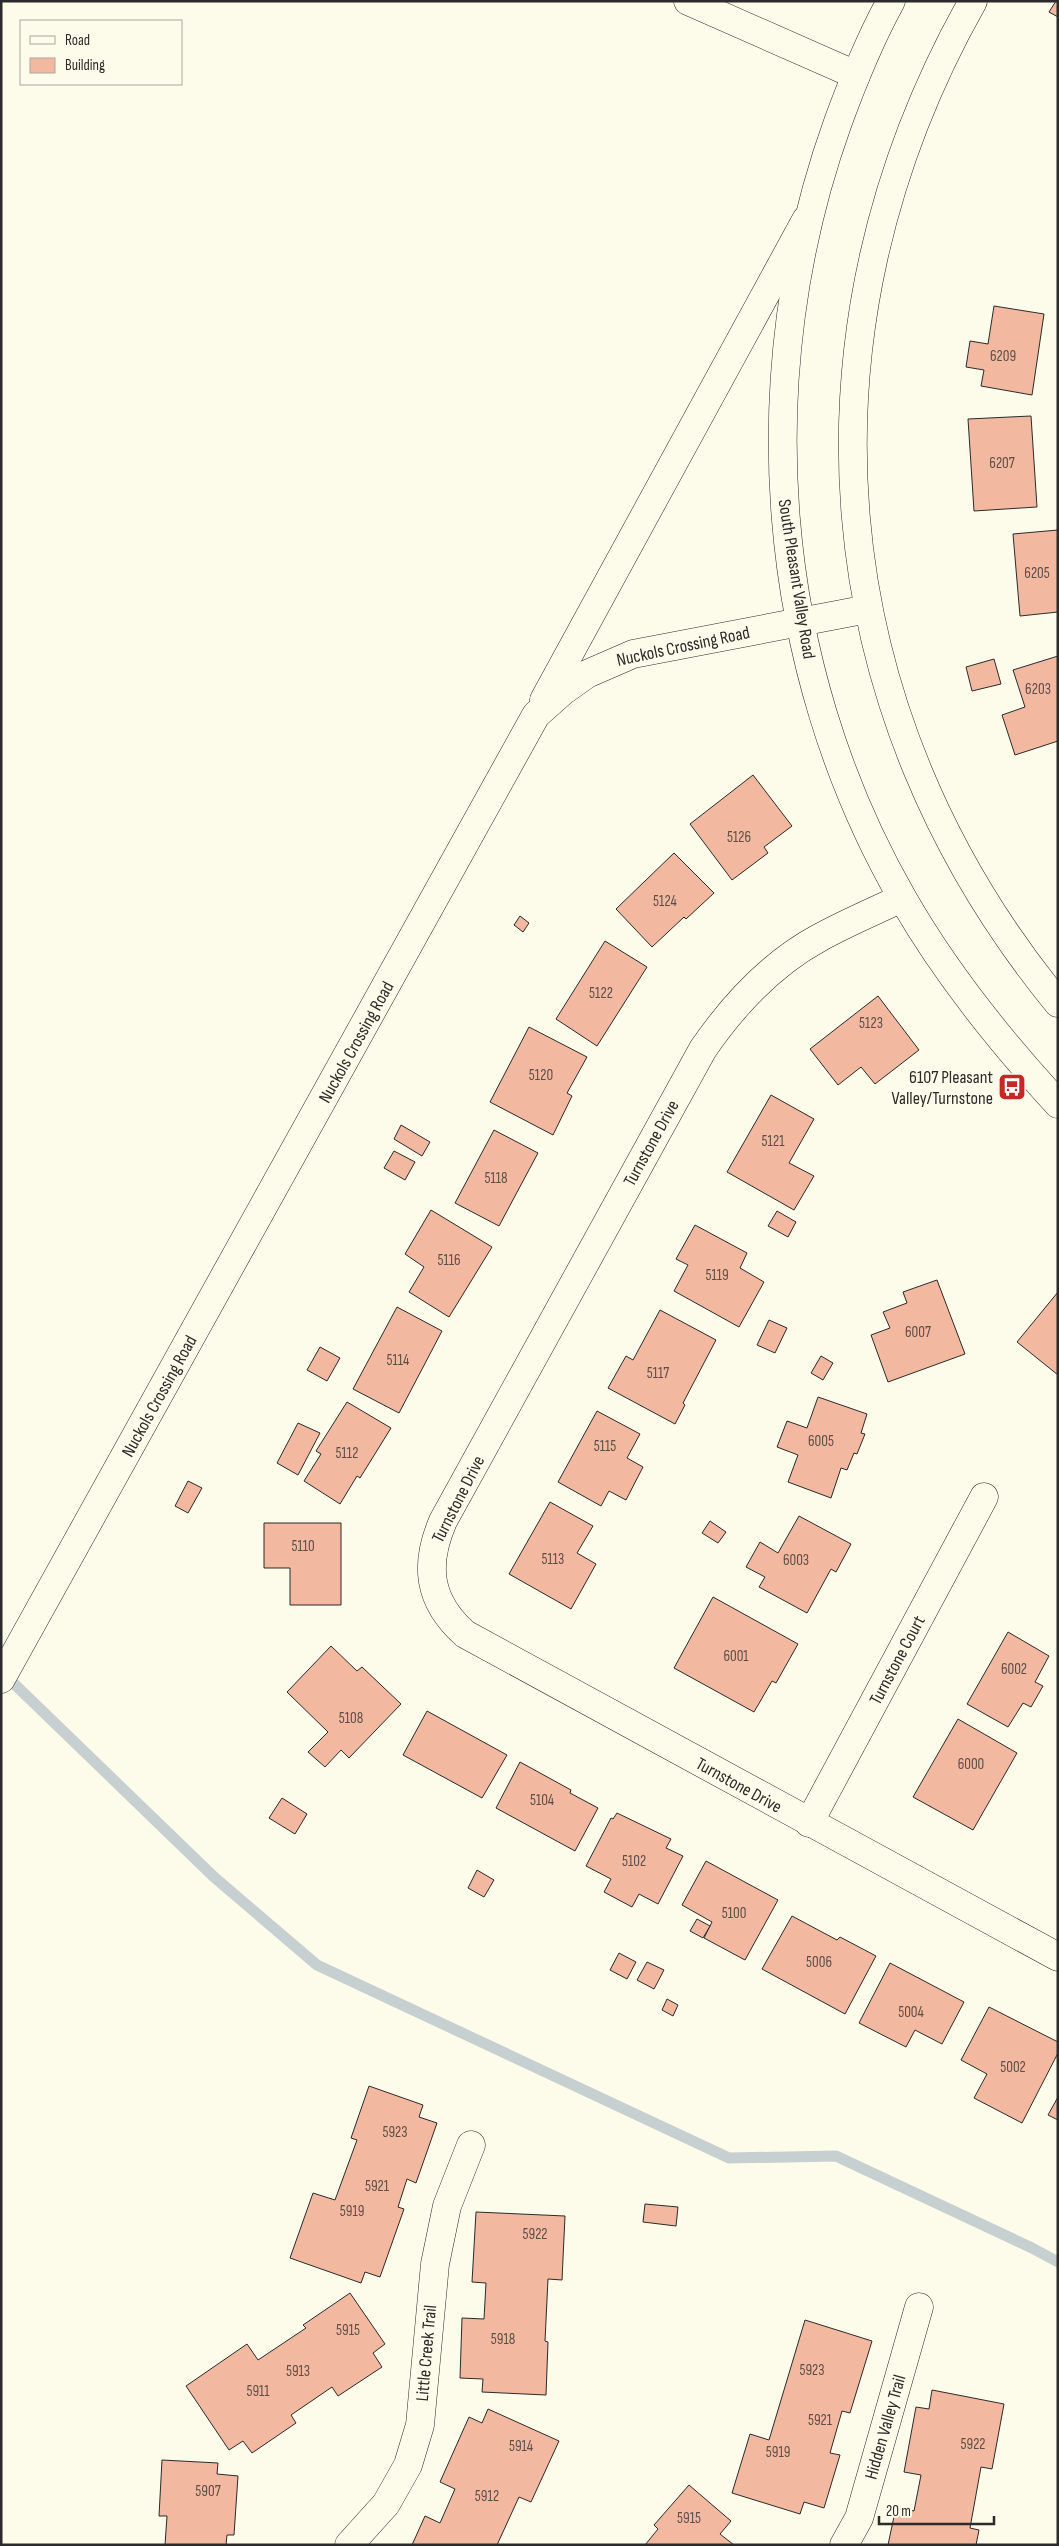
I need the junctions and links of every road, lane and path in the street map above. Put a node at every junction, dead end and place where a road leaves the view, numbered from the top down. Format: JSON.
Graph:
{"nodes":[{"id":1,"x":688,"y":1,"type":"edge"},
{"id":2,"x":891,"y":1,"type":"edge"},
{"id":3,"x":974,"y":1,"type":"edge"},
{"id":4,"x":856,"y":75,"type":"junction"},
{"id":5,"x":809,"y":215,"type":"junction"},
{"id":6,"x":868,"y":609,"type":"junction"},
{"id":7,"x":800,"y":621,"type":"junction"},
{"id":8,"x":536,"y":715,"type":"junction"},
{"id":9,"x":902,"y":898,"type":"junction"},
{"id":10,"x":1058,"y":1003,"type":"edge"},
{"id":11,"x":1058,"y":1104,"type":"edge"},
{"id":12,"x":984,"y":1497,"type":"dead end"},
{"id":13,"x":1,"y":1679,"type":"edge"},
{"id":14,"x":809,"y":1823,"type":"junction"},
{"id":15,"x":1058,"y":1957,"type":"edge"},
{"id":16,"x":471,"y":2145,"type":"dead end"},
{"id":17,"x":919,"y":2307,"type":"dead end"},
{"id":18,"x":349,"y":2545,"type":"edge"},
{"id":19,"x":844,"y":2545,"type":"edge"}],
"edges":[{"from":1,"to":4,"type":"street"},
{"from":2,"to":4,"type":"street","name":"South Pleasant Valley Road"},
{"from":3,"to":6,"type":"street"},
{"from":4,"to":5,"type":"street","name":"South Pleasant Valley Road"},
{"from":5,"to":7,"type":"street","name":"South Pleasant Valley Road"},
{"from":5,"to":8,"type":"street"},
{"from":6,"to":7,"type":"street","name":"Nuckols Crossing Road"},
{"from":6,"to":10,"type":"street"},
{"from":7,"to":8,"type":"street","name":"Nuckols Crossing Road"},
{"from":7,"to":9,"type":"street","name":"South Pleasant Valley Road"},
{"from":8,"to":13,"type":"street","name":"Nuckols Crossing Road"},
{"from":9,"to":11,"type":"street","name":"South Pleasant Valley Road"},
{"from":9,"to":14,"type":"street","name":"Turnstone Drive"},
{"from":12,"to":14,"type":"street","name":"Turnstone Court"},
{"from":14,"to":15,"type":"street","name":"Turnstone Drive"},
{"from":16,"to":18,"type":"street","name":"Little Creek Trail"},
{"from":17,"to":19,"type":"street","name":"Hidden Valley Trail"}]}
